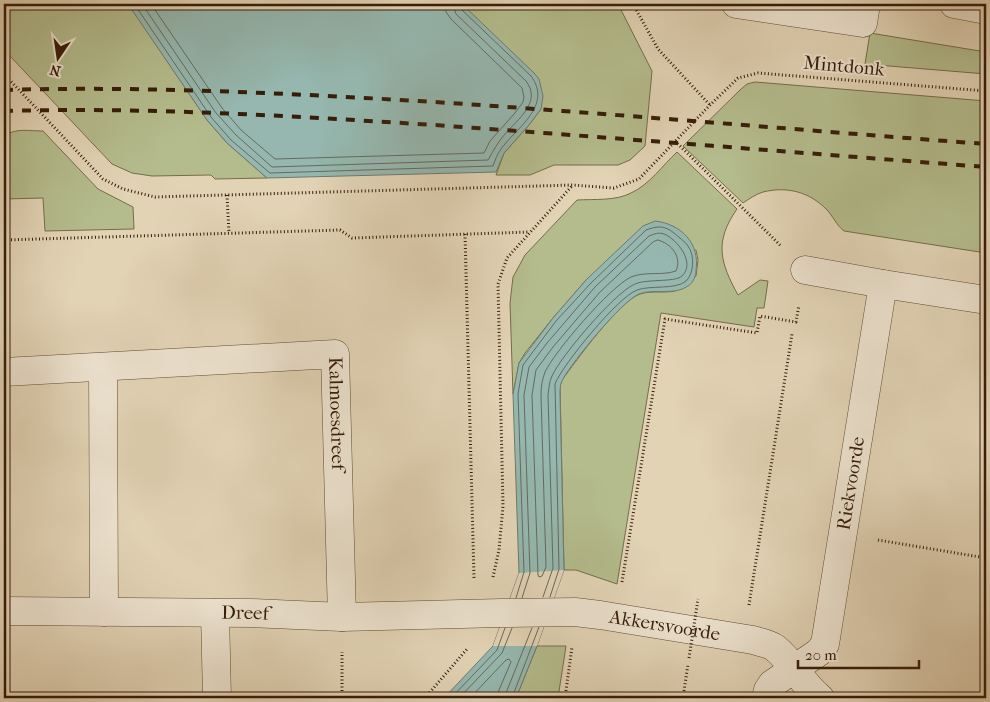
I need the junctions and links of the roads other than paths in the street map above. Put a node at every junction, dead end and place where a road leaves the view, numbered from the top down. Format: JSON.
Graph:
{"nodes":[{"id":1,"x":736,"y":4,"type":"edge"},
{"id":2,"x":866,"y":4,"type":"edge"},
{"id":3,"x":954,"y":4,"type":"edge"},
{"id":4,"x":986,"y":10,"type":"edge"},
{"id":5,"x":805,"y":270,"type":"road end"},
{"id":6,"x":883,"y":284,"type":"junction"},
{"id":7,"x":986,"y":300,"type":"edge"},
{"id":8,"x":103,"y":367,"type":"junction"},
{"id":9,"x":4,"y":372,"type":"edge"},
{"id":10,"x":4,"y":612,"type":"edge"},
{"id":11,"x":104,"y":612,"type":"junction"},
{"id":12,"x":216,"y":613,"type":"junction"},
{"id":13,"x":487,"y":613,"type":"joint"},
{"id":14,"x":342,"y":616,"type":"junction"},
{"id":15,"x":794,"y":668,"type":"junction"},
{"id":16,"x":217,"y":698,"type":"edge"},
{"id":17,"x":766,"y":698,"type":"edge"},
{"id":18,"x":820,"y":698,"type":"edge"}],
"edges":[{"from":1,"to":2,"type":"street"},
{"from":3,"to":4,"type":"street"},
{"from":5,"to":6,"type":"street"},
{"from":6,"to":7,"type":"street"},
{"from":6,"to":15,"type":"street","name":"Riekvoorde"},
{"from":8,"to":9,"type":"street","name":"Kalmoesdreef"},
{"from":8,"to":11,"type":"street"},
{"from":8,"to":14,"type":"street","name":"Kalmoesdreef"},
{"from":10,"to":11,"type":"street","name":"Dreef"},
{"from":11,"to":12,"type":"street","name":"Dreef"},
{"from":12,"to":14,"type":"street","name":"Dreef"},
{"from":12,"to":16,"type":"street"},
{"from":13,"to":14,"type":"street","name":"Dreef"},
{"from":13,"to":15,"type":"street","name":"Akkersvoorde"},
{"from":15,"to":17,"type":"street","name":"Riekvoorde"},
{"from":15,"to":18,"type":"street","name":"Akkersvoorde"}]}
